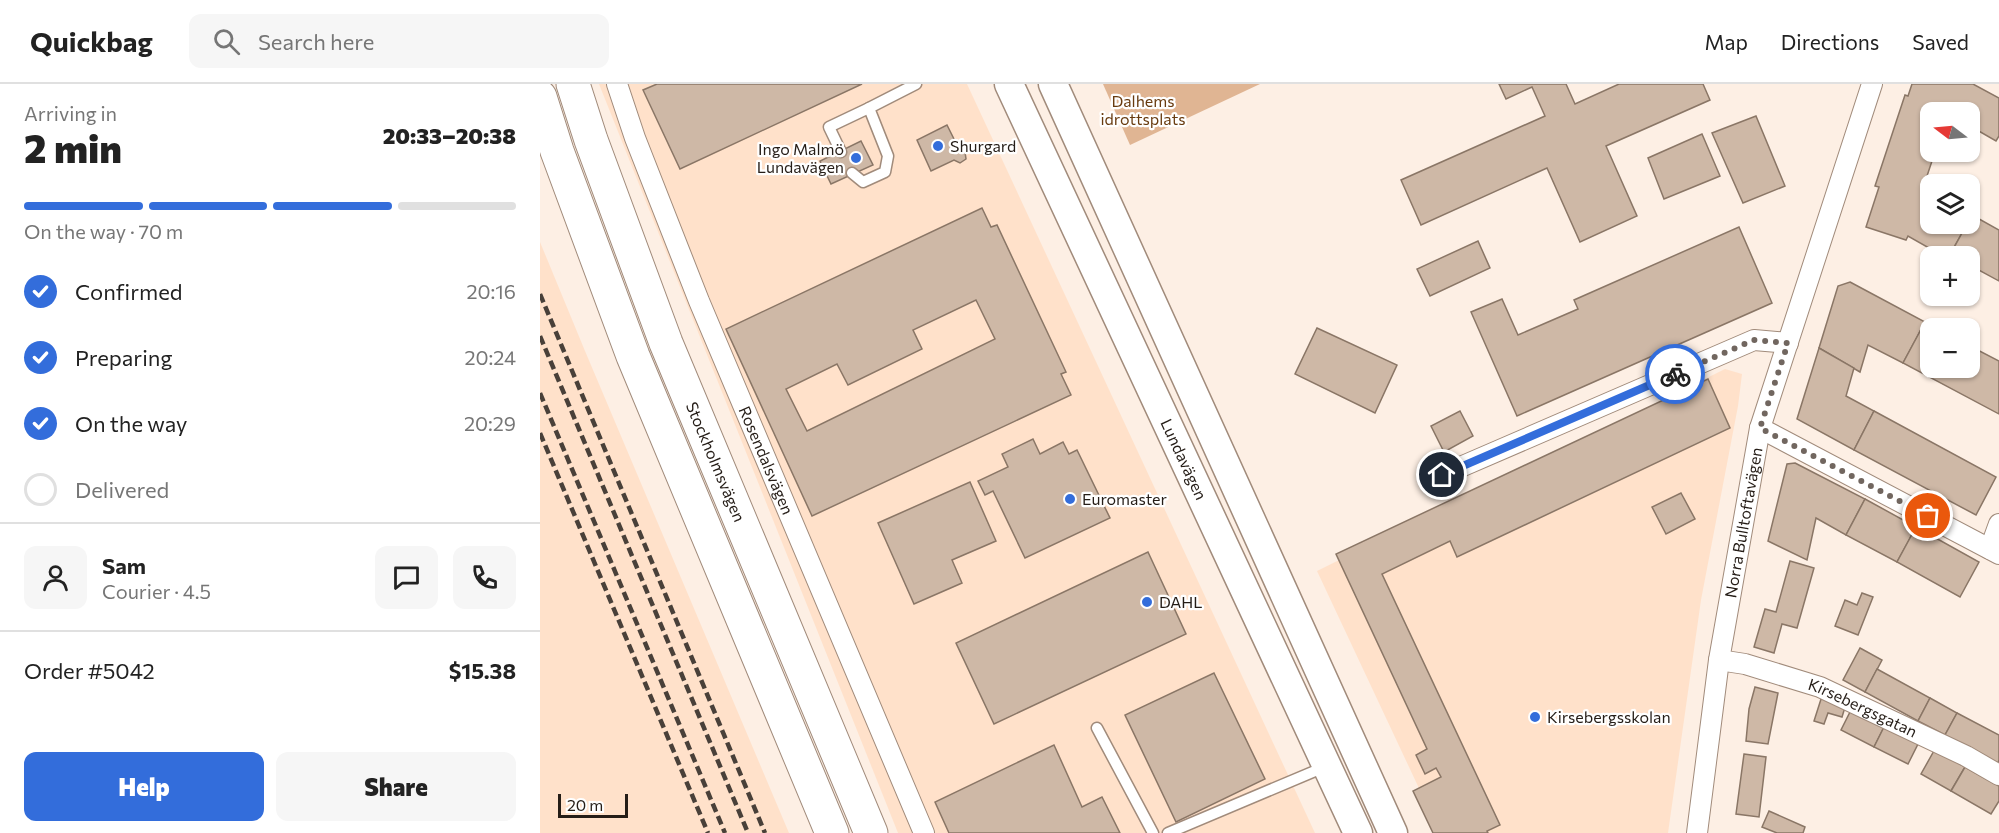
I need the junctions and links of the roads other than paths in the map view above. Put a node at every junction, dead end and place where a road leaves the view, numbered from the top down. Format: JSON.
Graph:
{"nodes":[{"id":1,"x":573,"y":84,"type":"edge"},
{"id":2,"x":617,"y":84,"type":"edge"},
{"id":3,"x":916,"y":84,"type":"edge"},
{"id":4,"x":1010,"y":84,"type":"edge"},
{"id":5,"x":1053,"y":84,"type":"edge"},
{"id":6,"x":1872,"y":84,"type":"edge"},
{"id":7,"x":540,"y":97,"type":"edge"},
{"id":8,"x":869,"y":108,"type":"junction"},
{"id":9,"x":841,"y":152,"type":"dead end"},
{"id":10,"x":852,"y":173,"type":"dead end"},
{"id":11,"x":1788,"y":343,"type":"junction"},
{"id":12,"x":1760,"y":428,"type":"junction"},
{"id":13,"x":1442,"y":475,"type":"dead end"},
{"id":14,"x":1999,"y":524,"type":"edge"},
{"id":15,"x":1994,"y":552,"type":"edge"},
{"id":16,"x":1719,"y":660,"type":"junction"},
{"id":17,"x":1097,"y":728,"type":"dead end"},
{"id":18,"x":1327,"y":765,"type":"junction"},
{"id":19,"x":1999,"y":775,"type":"edge"},
{"id":20,"x":832,"y":833,"type":"edge"},
{"id":21,"x":870,"y":833,"type":"edge"},
{"id":22,"x":924,"y":833,"type":"edge"},
{"id":23,"x":1153,"y":833,"type":"edge"},
{"id":24,"x":1168,"y":833,"type":"edge"},
{"id":25,"x":1358,"y":833,"type":"edge"},
{"id":26,"x":1393,"y":833,"type":"edge"},
{"id":27,"x":1697,"y":833,"type":"edge"}],
"edges":[{"from":1,"to":21,"type":"highway","name":"Stockholmsvägen"},
{"from":2,"to":22,"type":"street","name":"Rosendalsvägen"},
{"from":3,"to":8,"type":"lane"},
{"from":4,"to":18,"type":"main road","name":"Lundavägen"},
{"from":5,"to":26,"type":"main road"},
{"from":6,"to":11,"type":"street","name":"Norra Bulltoftavägen"},
{"from":7,"to":20,"type":"highway"},
{"from":8,"to":9,"type":"lane"},
{"from":8,"to":10,"type":"lane"},
{"from":11,"to":12,"type":"street","name":"Norra Bulltoftavägen"},
{"from":11,"to":13,"type":"street"},
{"from":12,"to":15,"type":"street"},
{"from":12,"to":16,"type":"street","name":"Norra Bulltoftavägen"},
{"from":14,"to":15,"type":"street"},
{"from":16,"to":19,"type":"street","name":"Kirsebergsgatan"},
{"from":16,"to":27,"type":"street","name":"Norra Bulltoftavägen"},
{"from":17,"to":23,"type":"lane"},
{"from":18,"to":24,"type":"lane"},
{"from":18,"to":25,"type":"main road","name":"Lundavägen"}]}
